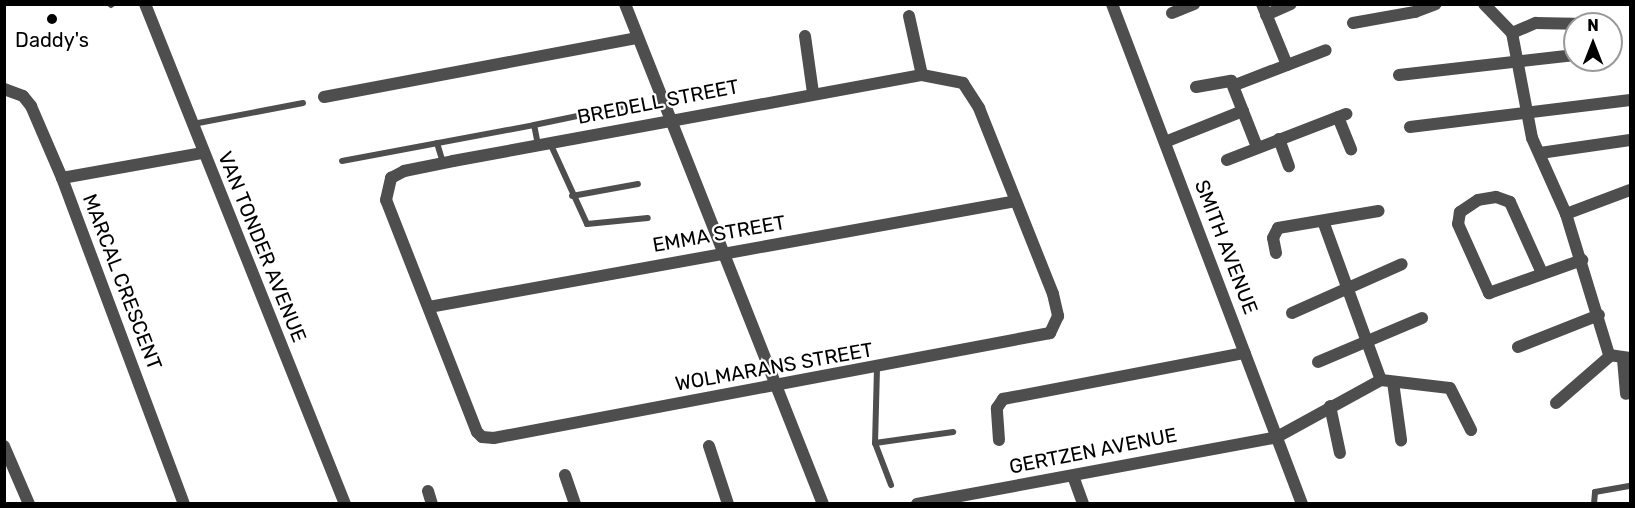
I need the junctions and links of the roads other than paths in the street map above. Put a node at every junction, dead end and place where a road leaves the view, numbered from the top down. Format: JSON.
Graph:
{"nodes":[{"id":1,"x":145,"y":4,"type":"edge"},
{"id":2,"x":625,"y":4,"type":"edge"},
{"id":3,"x":1112,"y":4,"type":"edge"},
{"id":4,"x":1194,"y":4,"type":"edge"},
{"id":5,"x":1291,"y":4,"type":"edge"},
{"id":6,"x":1436,"y":4,"type":"edge"},
{"id":7,"x":1484,"y":4,"type":"edge"},
{"id":8,"x":1264,"y":10,"type":"edge"},
{"id":9,"x":1172,"y":13,"type":"dead end"},
{"id":10,"x":909,"y":16,"type":"dead end"},
{"id":11,"x":1353,"y":23,"type":"dead end"},
{"id":12,"x":1563,"y":24,"type":"edge"},
{"id":13,"x":1512,"y":33,"type":"junction"},
{"id":14,"x":805,"y":36,"type":"dead end"},
{"id":15,"x":637,"y":38,"type":"junction"},
{"id":16,"x":1326,"y":50,"type":"dead end"},
{"id":17,"x":1563,"y":56,"type":"edge"},
{"id":18,"x":1518,"y":60,"type":"junction"},
{"id":19,"x":1287,"y":66,"type":"junction"},
{"id":20,"x":922,"y":75,"type":"junction"},
{"id":21,"x":1399,"y":75,"type":"dead end"},
{"id":22,"x":1235,"y":85,"type":"junction"},
{"id":23,"x":1196,"y":87,"type":"dead end"},
{"id":24,"x":4,"y":89,"type":"edge"},
{"id":25,"x":813,"y":93,"type":"junction"},
{"id":26,"x":324,"y":97,"type":"dead end"},
{"id":27,"x":1630,"y":100,"type":"edge"},
{"id":28,"x":303,"y":103,"type":"dead end"},
{"id":29,"x":631,"y":105,"type":"dead end"},
{"id":30,"x":1243,"y":111,"type":"junction"},
{"id":31,"x":1528,"y":113,"type":"junction"},
{"id":32,"x":668,"y":120,"type":"junction"},
{"id":33,"x":192,"y":124,"type":"junction"},
{"id":34,"x":534,"y":124,"type":"junction"},
{"id":35,"x":1410,"y":126,"type":"dead end"},
{"id":36,"x":1279,"y":139,"type":"junction"},
{"id":37,"x":1630,"y":140,"type":"edge"},
{"id":38,"x":1165,"y":142,"type":"junction"},
{"id":39,"x":437,"y":143,"type":"junction"},
{"id":40,"x":544,"y":144,"type":"junction"},
{"id":41,"x":1257,"y":147,"type":"junction"},
{"id":42,"x":1351,"y":150,"type":"dead end"},
{"id":43,"x":203,"y":153,"type":"junction"},
{"id":44,"x":1540,"y":153,"type":"junction"},
{"id":45,"x":342,"y":160,"type":"dead end"},
{"id":46,"x":1227,"y":160,"type":"dead end"},
{"id":47,"x":443,"y":163,"type":"junction"},
{"id":48,"x":1289,"y":166,"type":"dead end"},
{"id":49,"x":62,"y":178,"type":"junction"},
{"id":50,"x":638,"y":184,"type":"dead end"},
{"id":51,"x":1630,"y":190,"type":"edge"},
{"id":52,"x":572,"y":196,"type":"junction"},
{"id":53,"x":1016,"y":201,"type":"junction"},
{"id":54,"x":1379,"y":211,"type":"dead end"},
{"id":55,"x":1566,"y":214,"type":"junction"},
{"id":56,"x":648,"y":218,"type":"dead end"},
{"id":57,"x":1323,"y":221,"type":"junction"},
{"id":58,"x":723,"y":253,"type":"junction"},
{"id":59,"x":1276,"y":253,"type":"dead end"},
{"id":60,"x":1582,"y":260,"type":"junction"},
{"id":61,"x":1402,"y":264,"type":"dead end"},
{"id":62,"x":1542,"y":273,"type":"junction"},
{"id":63,"x":1348,"y":290,"type":"junction"},
{"id":64,"x":429,"y":307,"type":"junction"},
{"id":65,"x":1292,"y":313,"type":"dead end"},
{"id":66,"x":1599,"y":315,"type":"junction"},
{"id":67,"x":1422,"y":318,"type":"dead end"},
{"id":68,"x":1368,"y":341,"type":"junction"},
{"id":69,"x":1518,"y":347,"type":"dead end"},
{"id":70,"x":1245,"y":353,"type":"junction"},
{"id":71,"x":1610,"y":356,"type":"junction"},
{"id":72,"x":1627,"y":359,"type":"edge"},
{"id":73,"x":1318,"y":362,"type":"dead end"},
{"id":74,"x":877,"y":368,"type":"junction"},
{"id":75,"x":1387,"y":381,"type":"junction"},
{"id":76,"x":776,"y":387,"type":"junction"},
{"id":77,"x":1626,"y":394,"type":"dead end"},
{"id":78,"x":1556,"y":403,"type":"dead end"},
{"id":79,"x":1330,"y":406,"type":"junction"},
{"id":80,"x":1471,"y":430,"type":"dead end"},
{"id":81,"x":953,"y":432,"type":"dead end"},
{"id":82,"x":1277,"y":437,"type":"junction"},
{"id":83,"x":999,"y":440,"type":"dead end"},
{"id":84,"x":1401,"y":440,"type":"dead end"},
{"id":85,"x":875,"y":443,"type":"junction"},
{"id":86,"x":4,"y":446,"type":"edge"},
{"id":87,"x":709,"y":446,"type":"dead end"},
{"id":88,"x":1340,"y":453,"type":"dead end"},
{"id":89,"x":565,"y":475,"type":"dead end"},
{"id":90,"x":1073,"y":476,"type":"junction"},
{"id":91,"x":891,"y":485,"type":"dead end"},
{"id":92,"x":1630,"y":486,"type":"edge"},
{"id":93,"x":949,"y":501,"type":"edge"},
{"id":94,"x":29,"y":504,"type":"edge"},
{"id":95,"x":184,"y":504,"type":"edge"},
{"id":96,"x":345,"y":504,"type":"edge"},
{"id":97,"x":575,"y":504,"type":"edge"},
{"id":98,"x":728,"y":504,"type":"edge"},
{"id":99,"x":823,"y":504,"type":"edge"},
{"id":100,"x":917,"y":504,"type":"edge"},
{"id":101,"x":1083,"y":504,"type":"edge"},
{"id":102,"x":1302,"y":504,"type":"edge"},
{"id":103,"x":1594,"y":504,"type":"edge"}],
"edges":[{"from":1,"to":33,"type":"street","name":"VAN TONDER AVENUE"},
{"from":2,"to":15,"type":"street"},
{"from":3,"to":38,"type":"street","name":"SMITH AVENUE"},
{"from":4,"to":9,"type":"street"},
{"from":5,"to":8,"type":"street"},
{"from":6,"to":11,"type":"street"},
{"from":7,"to":13,"type":"street"},
{"from":8,"to":19,"type":"street"},
{"from":10,"to":20,"type":"street"},
{"from":12,"to":13,"type":"street"},
{"from":13,"to":18,"type":"street"},
{"from":14,"to":25,"type":"street"},
{"from":15,"to":26,"type":"street"},
{"from":15,"to":32,"type":"street"},
{"from":16,"to":19,"type":"street"},
{"from":17,"to":18,"type":"street"},
{"from":18,"to":21,"type":"street"},
{"from":18,"to":31,"type":"street"},
{"from":19,"to":22,"type":"street"},
{"from":20,"to":25,"type":"street","name":"BREDELL STREET"},
{"from":20,"to":53,"type":"street","name":"BREDELL STREET"},
{"from":22,"to":23,"type":"street"},
{"from":22,"to":30,"type":"street"},
{"from":24,"to":49,"type":"street","name":"MARCAL CRESCENT"},
{"from":25,"to":32,"type":"street","name":"BREDELL STREET"},
{"from":27,"to":31,"type":"street"},
{"from":28,"to":33,"type":"lane"},
{"from":29,"to":34,"type":"lane"},
{"from":30,"to":38,"type":"street"},
{"from":30,"to":41,"type":"street"},
{"from":31,"to":35,"type":"street"},
{"from":31,"to":44,"type":"street"},
{"from":32,"to":40,"type":"street","name":"BREDELL STREET"},
{"from":32,"to":58,"type":"street"},
{"from":33,"to":43,"type":"street","name":"VAN TONDER AVENUE"},
{"from":34,"to":39,"type":"lane"},
{"from":34,"to":40,"type":"lane"},
{"from":36,"to":41,"type":"street"},
{"from":36,"to":42,"type":"street"},
{"from":36,"to":48,"type":"street"},
{"from":37,"to":44,"type":"street"},
{"from":38,"to":70,"type":"street","name":"SMITH AVENUE"},
{"from":39,"to":45,"type":"lane"},
{"from":39,"to":47,"type":"lane"},
{"from":40,"to":47,"type":"street","name":"BREDELL STREET"},
{"from":40,"to":52,"type":"lane"},
{"from":41,"to":46,"type":"street"},
{"from":43,"to":49,"type":"street"},
{"from":43,"to":96,"type":"street","name":"VAN TONDER AVENUE"},
{"from":44,"to":55,"type":"street"},
{"from":47,"to":64,"type":"street","name":"BREDELL STREET"},
{"from":49,"to":95,"type":"street","name":"MARCAL CRESCENT"},
{"from":50,"to":52,"type":"lane"},
{"from":51,"to":55,"type":"street"},
{"from":52,"to":56,"type":"lane"},
{"from":53,"to":58,"type":"street","name":"EMMA STREET"},
{"from":53,"to":74,"type":"street","name":"WOLMARANS STREET"},
{"from":54,"to":57,"type":"street"},
{"from":55,"to":60,"type":"street"},
{"from":57,"to":59,"type":"street"},
{"from":57,"to":63,"type":"street"},
{"from":58,"to":64,"type":"street","name":"EMMA STREET"},
{"from":58,"to":76,"type":"street"},
{"from":60,"to":62,"type":"street"},
{"from":60,"to":66,"type":"street"},
{"from":61,"to":63,"type":"street"},
{"from":62,"to":62,"type":"street"},
{"from":63,"to":65,"type":"street"},
{"from":63,"to":68,"type":"street"},
{"from":64,"to":76,"type":"street","name":"WOLMARANS STREET"},
{"from":66,"to":69,"type":"street"},
{"from":66,"to":71,"type":"street"},
{"from":67,"to":68,"type":"street"},
{"from":68,"to":73,"type":"street"},
{"from":68,"to":75,"type":"street"},
{"from":70,"to":82,"type":"street","name":"SMITH AVENUE"},
{"from":70,"to":83,"type":"street"},
{"from":71,"to":72,"type":"street"},
{"from":71,"to":78,"type":"street"},
{"from":72,"to":77,"type":"street"},
{"from":74,"to":76,"type":"street","name":"WOLMARANS STREET"},
{"from":74,"to":85,"type":"lane"},
{"from":75,"to":79,"type":"street","name":"GERTZEN AVENUE"},
{"from":75,"to":80,"type":"street"},
{"from":75,"to":84,"type":"street"},
{"from":76,"to":99,"type":"street"},
{"from":79,"to":82,"type":"street","name":"GERTZEN AVENUE"},
{"from":79,"to":88,"type":"street"},
{"from":81,"to":85,"type":"lane"},
{"from":82,"to":90,"type":"street","name":"GERTZEN AVENUE"},
{"from":82,"to":102,"type":"street","name":"SMITH AVENUE"},
{"from":85,"to":91,"type":"lane"},
{"from":86,"to":94,"type":"street"},
{"from":87,"to":98,"type":"street"},
{"from":89,"to":97,"type":"street"},
{"from":90,"to":93,"type":"street","name":"GERTZEN AVENUE"},
{"from":90,"to":101,"type":"street"},
{"from":92,"to":103,"type":"lane"},
{"from":93,"to":100,"type":"street","name":"GERTZEN AVENUE"}]}
